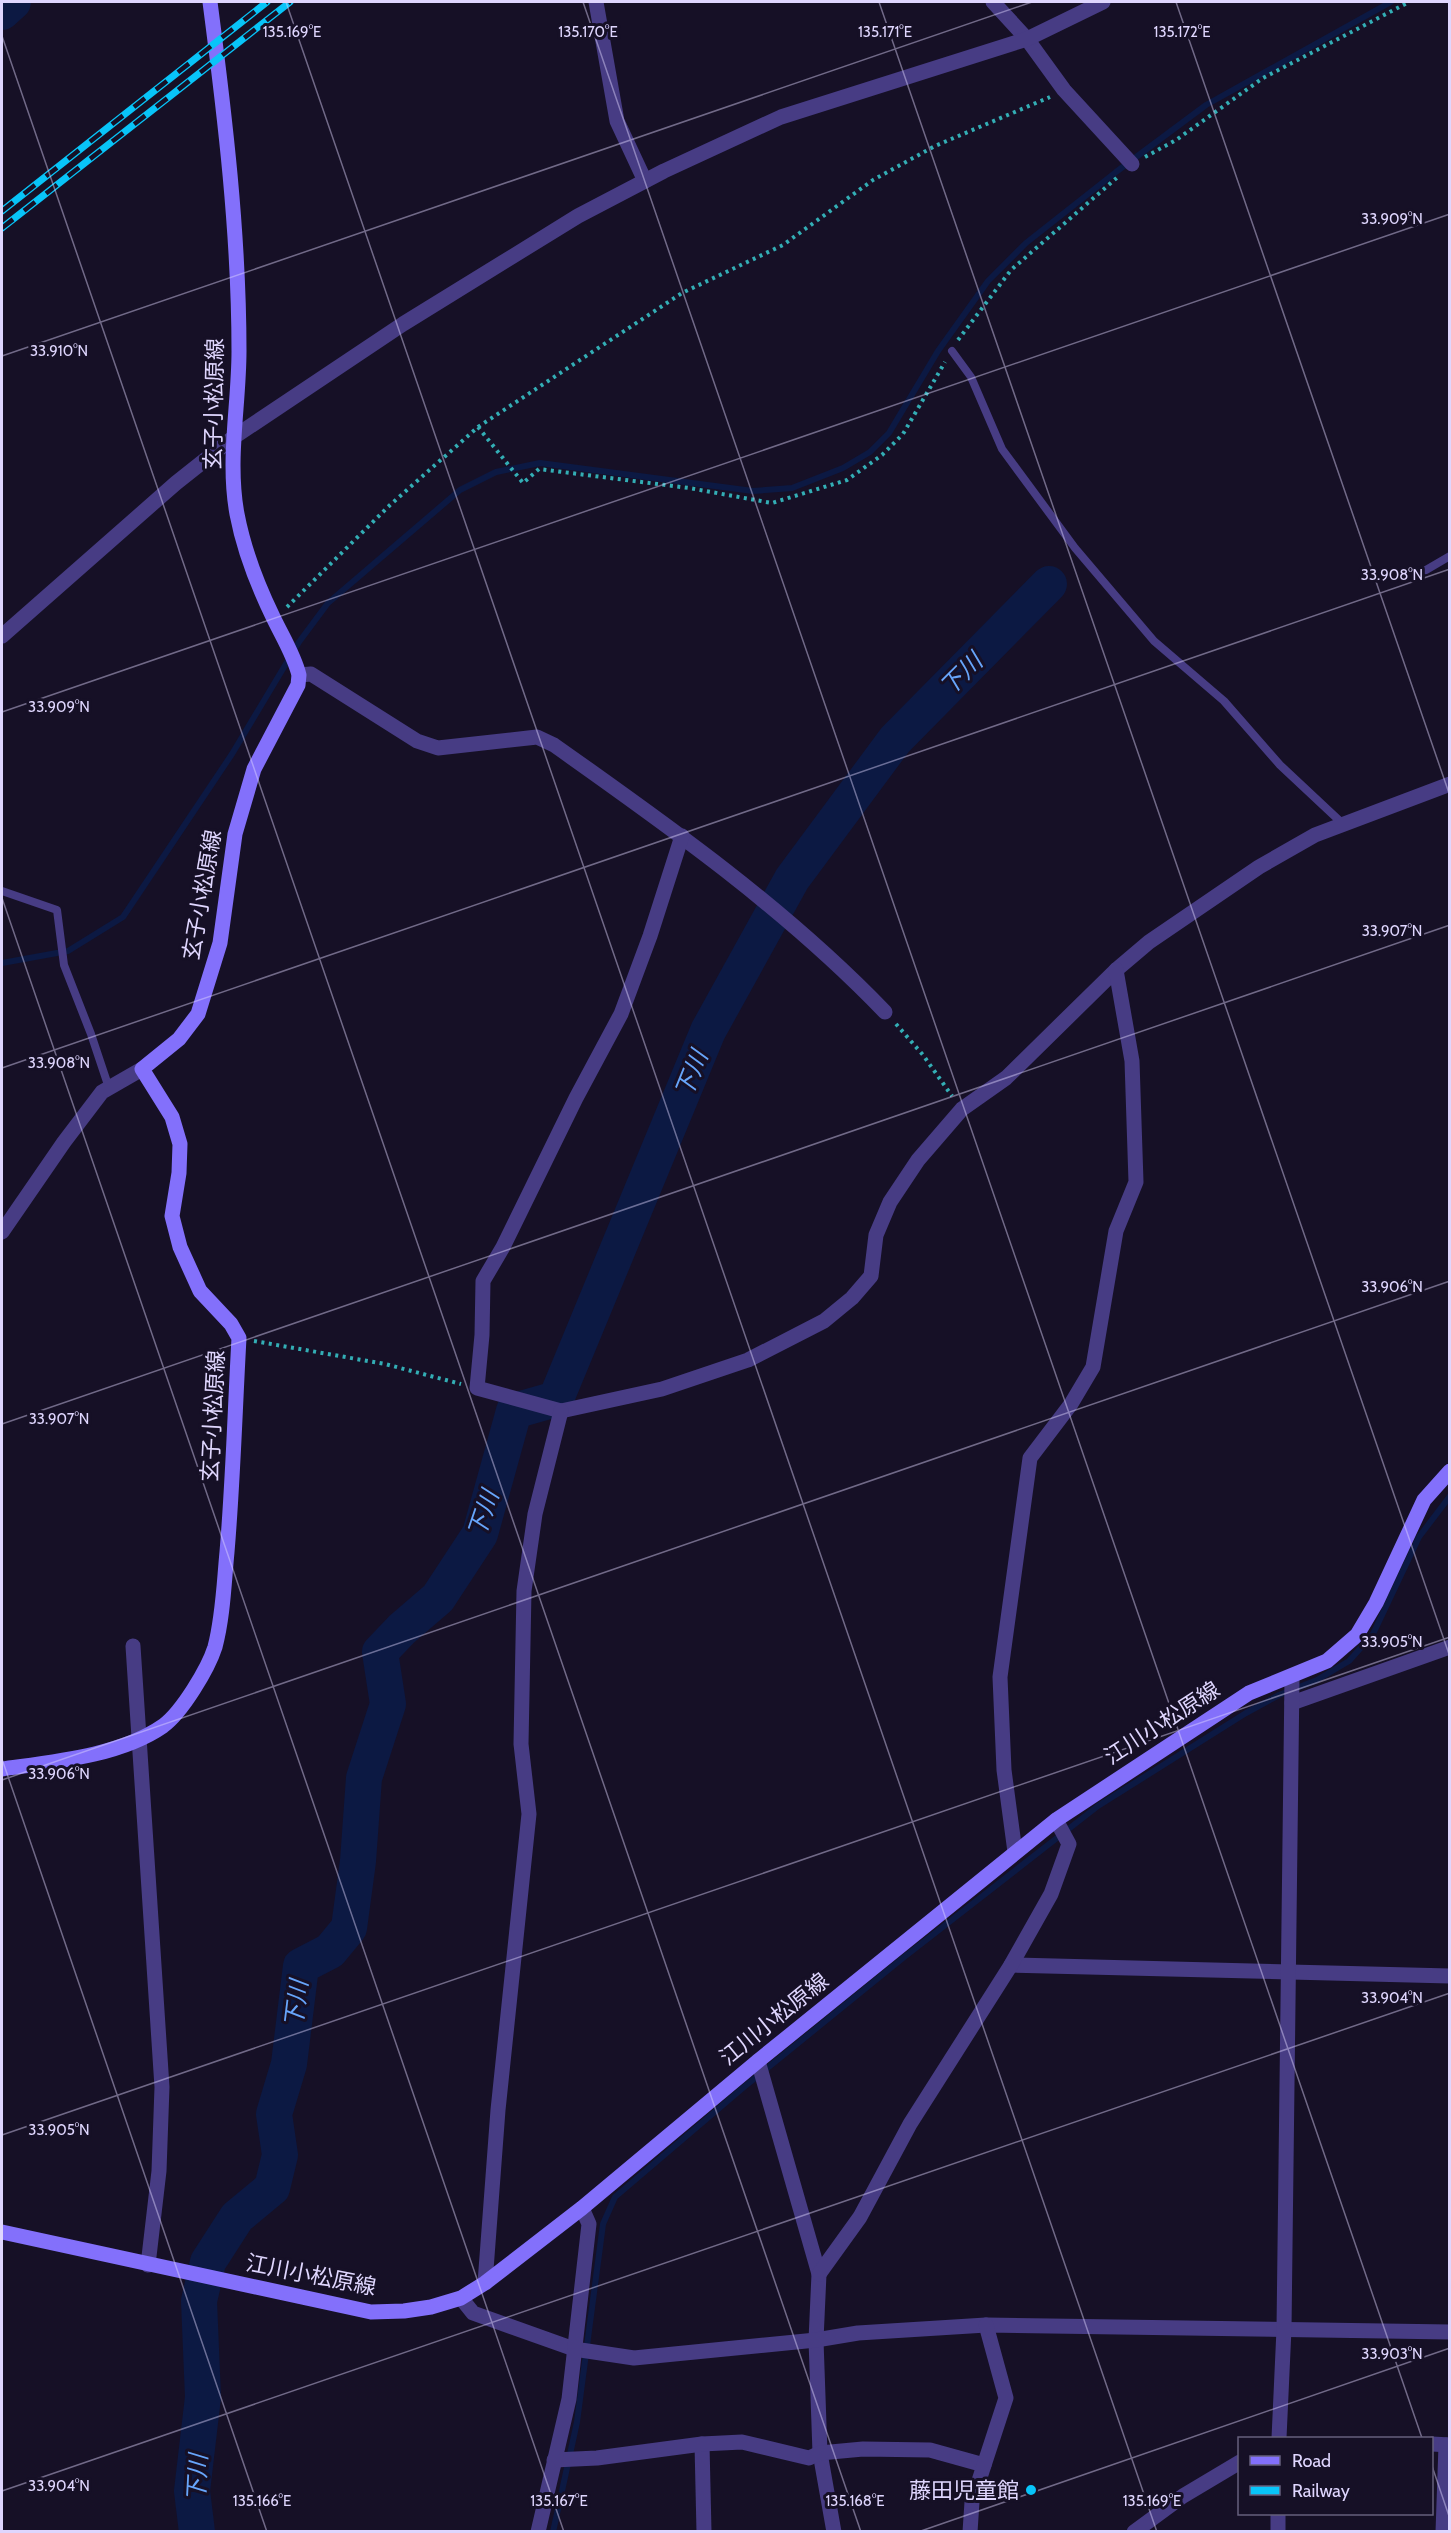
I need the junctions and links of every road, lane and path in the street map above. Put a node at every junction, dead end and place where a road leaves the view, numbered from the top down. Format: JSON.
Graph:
{"nodes":[{"id":1,"x":210,"y":2,"type":"edge"},
{"id":2,"x":596,"y":2,"type":"edge"},
{"id":3,"x":993,"y":2,"type":"edge"},
{"id":4,"x":1102,"y":2,"type":"edge"},
{"id":5,"x":1409,"y":2,"type":"edge"},
{"id":6,"x":1027,"y":39,"type":"junction"},
{"id":7,"x":1064,"y":90,"type":"junction"},
{"id":8,"x":1132,"y":164,"type":"junction"},
{"id":9,"x":645,"y":181,"type":"junction"},
{"id":10,"x":952,"y":351,"type":"junction"},
{"id":11,"x":478,"y":427,"type":"junction"},
{"id":12,"x":234,"y":437,"type":"junction"},
{"id":13,"x":1449,"y":556,"type":"edge"},
{"id":14,"x":1426,"y":570,"type":"dead end"},
{"id":15,"x":274,"y":620,"type":"junction"},
{"id":16,"x":2,"y":636,"type":"edge"},
{"id":17,"x":299,"y":675,"type":"junction"},
{"id":18,"x":1449,"y":784,"type":"edge"},
{"id":19,"x":1343,"y":825,"type":"junction"},
{"id":20,"x":682,"y":836,"type":"junction"},
{"id":21,"x":2,"y":891,"type":"edge"},
{"id":22,"x":1116,"y":970,"type":"junction"},
{"id":23,"x":885,"y":1012,"type":"joint"},
{"id":24,"x":142,"y":1069,"type":"junction"},
{"id":25,"x":109,"y":1088,"type":"junction"},
{"id":26,"x":962,"y":1108,"type":"junction"},
{"id":27,"x":2,"y":1232,"type":"edge"},
{"id":28,"x":239,"y":1338,"type":"junction"},
{"id":29,"x":477,"y":1388,"type":"junction"},
{"id":30,"x":561,"y":1411,"type":"junction"},
{"id":31,"x":1449,"y":1471,"type":"edge"},
{"id":32,"x":133,"y":1646,"type":"dead end"},
{"id":33,"x":1449,"y":1647,"type":"edge"},
{"id":34,"x":1292,"y":1677,"type":"junction"},
{"id":35,"x":1292,"y":1704,"type":"junction"},
{"id":36,"x":140,"y":1739,"type":"junction"},
{"id":37,"x":2,"y":1770,"type":"edge"},
{"id":38,"x":1056,"y":1820,"type":"junction"},
{"id":39,"x":1015,"y":1852,"type":"junction"},
{"id":40,"x":1011,"y":1965,"type":"junction"},
{"id":41,"x":1289,"y":1972,"type":"junction"},
{"id":42,"x":1449,"y":1977,"type":"edge"},
{"id":43,"x":758,"y":2061,"type":"junction"},
{"id":44,"x":582,"y":2208,"type":"junction"},
{"id":45,"x":2,"y":2232,"type":"edge"},
{"id":46,"x":148,"y":2265,"type":"junction"},
{"id":47,"x":819,"y":2274,"type":"junction"},
{"id":48,"x":485,"y":2283,"type":"junction"},
{"id":49,"x":461,"y":2298,"type":"junction"},
{"id":50,"x":986,"y":2325,"type":"junction"},
{"id":51,"x":1284,"y":2329,"type":"junction"},
{"id":52,"x":1449,"y":2332,"type":"edge"},
{"id":53,"x":816,"y":2340,"type":"junction"},
{"id":54,"x":574,"y":2349,"type":"junction"},
{"id":55,"x":1279,"y":2437,"type":"edge"},
{"id":56,"x":702,"y":2444,"type":"junction"},
{"id":57,"x":1442,"y":2445,"type":"edge"},
{"id":58,"x":820,"y":2453,"type":"junction"},
{"id":59,"x":554,"y":2460,"type":"junction"},
{"id":60,"x":1238,"y":2463,"type":"edge"},
{"id":61,"x":984,"y":2465,"type":"junction"},
{"id":62,"x":1278,"y":2515,"type":"edge"},
{"id":63,"x":538,"y":2532,"type":"edge"},
{"id":64,"x":704,"y":2532,"type":"edge"},
{"id":65,"x":834,"y":2532,"type":"edge"},
{"id":66,"x":970,"y":2532,"type":"edge"},
{"id":67,"x":1134,"y":2532,"type":"edge"},
{"id":68,"x":1278,"y":2532,"type":"edge"},
{"id":69,"x":1443,"y":2532,"type":"edge"}],
"edges":[{"from":1,"to":12,"type":"main road","name":"玄子小松原線"},
{"from":2,"to":9,"type":"street"},
{"from":3,"to":6,"type":"street"},
{"from":4,"to":6,"type":"street"},
{"from":5,"to":8,"type":"path"},
{"from":6,"to":7,"type":"street"},
{"from":6,"to":9,"type":"street"},
{"from":7,"to":8,"type":"street"},
{"from":7,"to":11,"type":"path"},
{"from":8,"to":10,"type":"path"},
{"from":9,"to":12,"type":"street"},
{"from":10,"to":11,"type":"path"},
{"from":10,"to":19,"type":"lane"},
{"from":11,"to":15,"type":"path"},
{"from":12,"to":15,"type":"main road","name":"玄子小松原線"},
{"from":12,"to":16,"type":"street"},
{"from":13,"to":14,"type":"lane"},
{"from":15,"to":17,"type":"main road","name":"玄子小松原線"},
{"from":17,"to":20,"type":"street"},
{"from":17,"to":24,"type":"main road","name":"玄子小松原線"},
{"from":18,"to":19,"type":"street"},
{"from":19,"to":22,"type":"street"},
{"from":20,"to":23,"type":"street"},
{"from":20,"to":29,"type":"street"},
{"from":21,"to":25,"type":"lane"},
{"from":22,"to":26,"type":"street"},
{"from":22,"to":39,"type":"street"},
{"from":23,"to":26,"type":"path"},
{"from":24,"to":25,"type":"street"},
{"from":24,"to":28,"type":"main road","name":"玄子小松原線"},
{"from":25,"to":27,"type":"street"},
{"from":26,"to":30,"type":"street"},
{"from":28,"to":29,"type":"path"},
{"from":28,"to":36,"type":"main road","name":"玄子小松原線"},
{"from":29,"to":30,"type":"street"},
{"from":30,"to":48,"type":"street"},
{"from":31,"to":34,"type":"main road","name":"江川小松原線"},
{"from":32,"to":36,"type":"street"},
{"from":33,"to":35,"type":"street"},
{"from":34,"to":35,"type":"street"},
{"from":34,"to":38,"type":"main road","name":"江川小松原線"},
{"from":35,"to":41,"type":"street"},
{"from":36,"to":37,"type":"main road","name":"玄子小松原線"},
{"from":36,"to":46,"type":"street"},
{"from":38,"to":39,"type":"main road","name":"江川小松原線"},
{"from":38,"to":40,"type":"street"},
{"from":39,"to":43,"type":"main road","name":"江川小松原線"},
{"from":40,"to":41,"type":"street"},
{"from":40,"to":47,"type":"street"},
{"from":41,"to":42,"type":"street"},
{"from":41,"to":51,"type":"street"},
{"from":43,"to":44,"type":"main road","name":"江川小松原線"},
{"from":43,"to":47,"type":"street"},
{"from":44,"to":48,"type":"main road","name":"江川小松原線"},
{"from":44,"to":54,"type":"street"},
{"from":45,"to":46,"type":"main road","name":"江川小松原線"},
{"from":46,"to":49,"type":"main road","name":"江川小松原線"},
{"from":47,"to":53,"type":"street"},
{"from":48,"to":49,"type":"main road","name":"江川小松原線"},
{"from":49,"to":54,"type":"street"},
{"from":50,"to":51,"type":"street"},
{"from":50,"to":53,"type":"street"},
{"from":50,"to":61,"type":"street"},
{"from":51,"to":52,"type":"street"},
{"from":51,"to":55,"type":"street"},
{"from":53,"to":54,"type":"street"},
{"from":53,"to":58,"type":"street"},
{"from":54,"to":59,"type":"street"},
{"from":56,"to":58,"type":"street"},
{"from":56,"to":59,"type":"street"},
{"from":56,"to":64,"type":"street"},
{"from":57,"to":69,"type":"street"},
{"from":58,"to":61,"type":"street"},
{"from":58,"to":65,"type":"street"},
{"from":59,"to":63,"type":"street"},
{"from":60,"to":67,"type":"street"},
{"from":61,"to":66,"type":"street"},
{"from":62,"to":68,"type":"street"}]}
